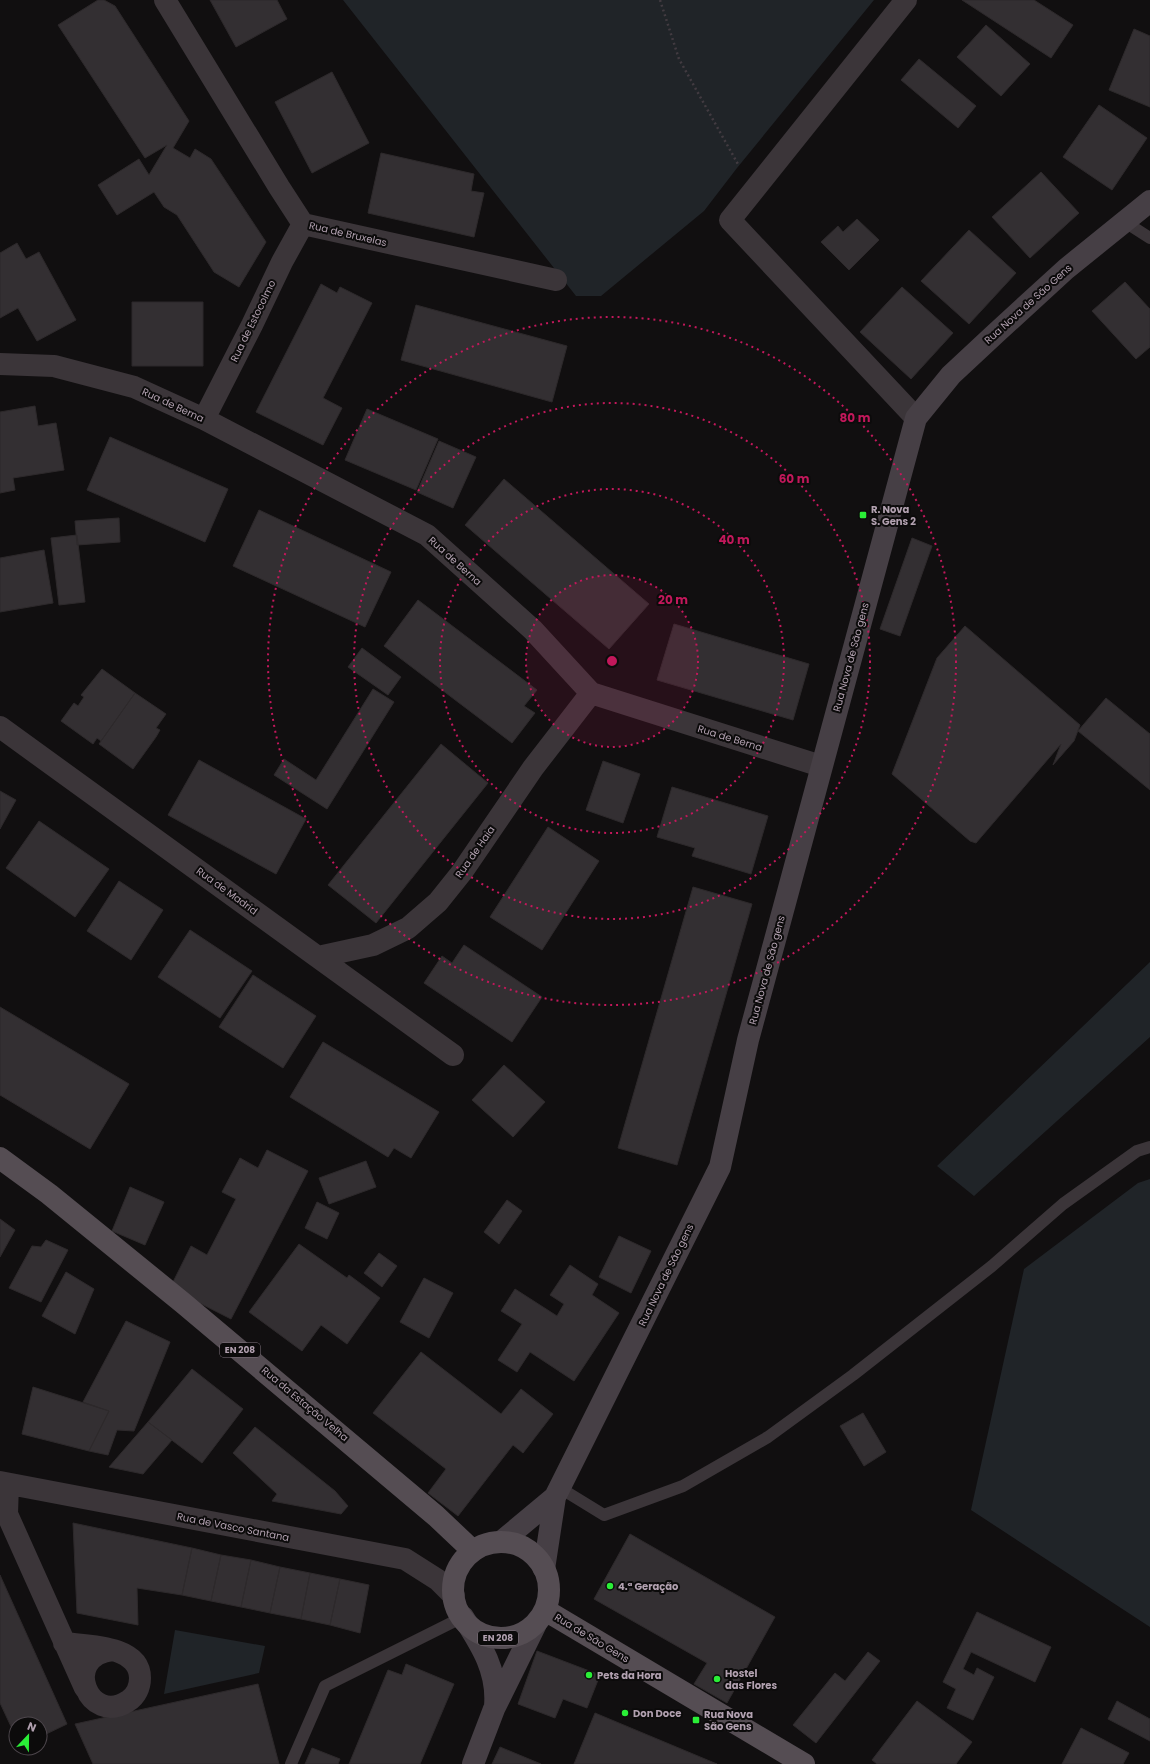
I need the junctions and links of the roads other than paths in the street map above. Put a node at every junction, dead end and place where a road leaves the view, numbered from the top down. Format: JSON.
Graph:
{"nodes":[{"id":1,"x":165,"y":0,"type":"edge"},
{"id":2,"x":906,"y":0,"type":"edge"},
{"id":3,"x":1150,"y":201,"type":"edge"},
{"id":4,"x":1125,"y":222,"type":"junction"},
{"id":5,"x":303,"y":224,"type":"junction"},
{"id":6,"x":1150,"y":238,"type":"edge"},
{"id":7,"x":556,"y":280,"type":"dead end"},
{"id":8,"x":0,"y":364,"type":"edge"},
{"id":9,"x":916,"y":418,"type":"junction"},
{"id":10,"x":204,"y":419,"type":"junction"},
{"id":11,"x":591,"y":694,"type":"junction"},
{"id":12,"x":0,"y":727,"type":"edge"},
{"id":13,"x":821,"y":766,"type":"junction"},
{"id":14,"x":318,"y":957,"type":"junction"},
{"id":15,"x":453,"y":1055,"type":"dead end"},
{"id":16,"x":1150,"y":1147,"type":"edge"},
{"id":17,"x":0,"y":1158,"type":"edge"},
{"id":18,"x":4,"y":1483,"type":"edge"},
{"id":19,"x":558,"y":1492,"type":"junction"},
{"id":20,"x":501,"y":1542,"type":"junction"},
{"id":21,"x":474,"y":1551,"type":"junction"},
{"id":22,"x":544,"y":1569,"type":"junction"},
{"id":23,"x":454,"y":1596,"type":"junction"},
{"id":24,"x":462,"y":1617,"type":"junction"},
{"id":25,"x":541,"y":1617,"type":"junction"},
{"id":26,"x":64,"y":1643,"type":"junction"},
{"id":27,"x":112,"y":1650,"type":"junction"},
{"id":28,"x":86,"y":1690,"type":"junction"},
{"id":29,"x":494,"y":1709,"type":"junction"},
{"id":30,"x":291,"y":1764,"type":"edge"},
{"id":31,"x":473,"y":1764,"type":"edge"},
{"id":32,"x":804,"y":1764,"type":"edge"}],
"edges":[{"from":1,"to":5,"type":"street","name":"Rua de Bruxelas"},
{"from":2,"to":9,"type":"street"},
{"from":3,"to":4,"type":"street","name":"Rua Nova de São Gens"},
{"from":4,"to":6,"type":"lane"},
{"from":4,"to":9,"type":"street","name":"Rua Nova de São Gens"},
{"from":5,"to":7,"type":"street","name":"Rua de Bruxelas"},
{"from":5,"to":10,"type":"street","name":"Rua de Estocolmo"},
{"from":8,"to":10,"type":"street","name":"Rua de Berna"},
{"from":9,"to":13,"type":"street","name":"Rua Nova de São gens"},
{"from":10,"to":11,"type":"street","name":"Rua de Berna"},
{"from":11,"to":13,"type":"street","name":"Rua de Berna"},
{"from":11,"to":14,"type":"street","name":"Rua de Haia"},
{"from":12,"to":14,"type":"street","name":"Rua de Madrid"},
{"from":13,"to":19,"type":"street","name":"Rua Nova de São gens"},
{"from":14,"to":15,"type":"street","name":"Rua de Madrid"},
{"from":16,"to":19,"type":"lane"},
{"from":17,"to":21,"type":"main road","name":"Rua da Estação Velha","number":"EN 208"},
{"from":18,"to":23,"type":"street","name":"Rua de Vasco Santana"},
{"from":18,"to":26,"type":"street"},
{"from":19,"to":20,"type":"street","name":"Rua Nova de São gens"},
{"from":19,"to":22,"type":"street","name":"Rua Nova de São gens"},
{"from":20,"to":21,"type":"main road","number":"EN 208"},
{"from":20,"to":22,"type":"main road","number":"EN 208"},
{"from":21,"to":23,"type":"main road","number":"EN 208"},
{"from":22,"to":25,"type":"main road","number":"EN 208"},
{"from":23,"to":24,"type":"main road","number":"EN 208"},
{"from":24,"to":25,"type":"main road","number":"EN 208"},
{"from":24,"to":29,"type":"street"},
{"from":24,"to":30,"type":"lane"},
{"from":25,"to":29,"type":"street"},
{"from":25,"to":32,"type":"main road","name":"Rua de São Gens"},
{"from":26,"to":27,"type":"street"},
{"from":26,"to":28,"type":"street"},
{"from":27,"to":28,"type":"street"},
{"from":27,"to":28,"type":"street"},
{"from":29,"to":31,"type":"street"}]}
